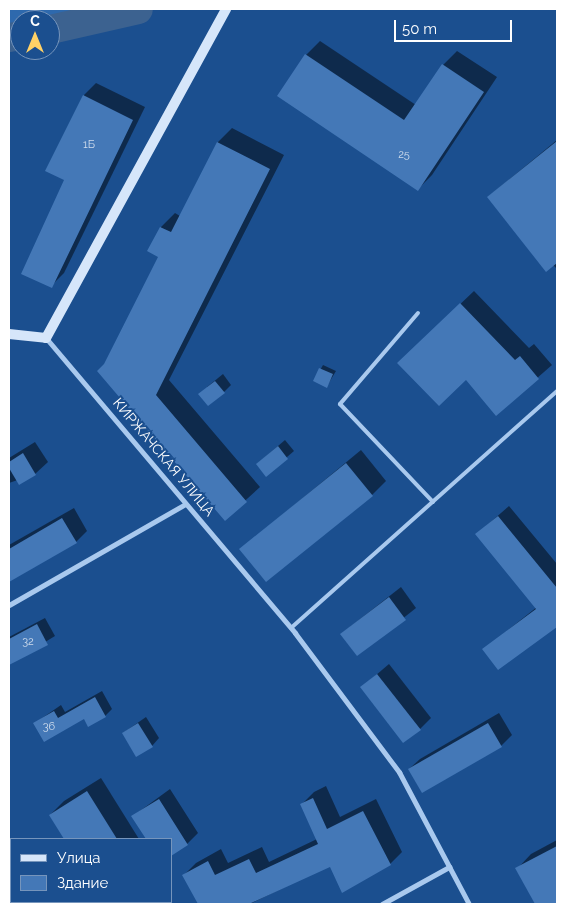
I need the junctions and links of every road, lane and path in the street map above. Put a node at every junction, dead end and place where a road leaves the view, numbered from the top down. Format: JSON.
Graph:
{"nodes":[{"id":1,"x":226,"y":9,"type":"edge"},
{"id":2,"x":418,"y":314,"type":"dead end"},
{"id":3,"x":9,"y":334,"type":"edge"},
{"id":4,"x":46,"y":338,"type":"junction"},
{"id":5,"x":557,"y":391,"type":"edge"},
{"id":6,"x":433,"y":502,"type":"junction"},
{"id":7,"x":185,"y":504,"type":"junction"},
{"id":8,"x":9,"y":604,"type":"edge"},
{"id":9,"x":291,"y":628,"type":"junction"},
{"id":10,"x":449,"y":867,"type":"junction"},
{"id":11,"x":382,"y":904,"type":"edge"},
{"id":12,"x":469,"y":904,"type":"edge"}],
"edges":[{"from":1,"to":4,"type":"street"},
{"from":2,"to":6,"type":"lane"},
{"from":3,"to":4,"type":"street"},
{"from":4,"to":7,"type":"street","name":"КИРЖАЧСКАЯ УЛИЦА"},
{"from":5,"to":6,"type":"lane"},
{"from":6,"to":9,"type":"lane"},
{"from":7,"to":8,"type":"street"},
{"from":7,"to":9,"type":"street","name":"КИРЖАЧСКАЯ УЛИЦА"},
{"from":9,"to":10,"type":"street","name":"КИРЖАЧСКАЯ УЛИЦА"},
{"from":10,"to":11,"type":"street"},
{"from":10,"to":12,"type":"street","name":"КИРЖАЧСКАЯ УЛИЦА"}]}
